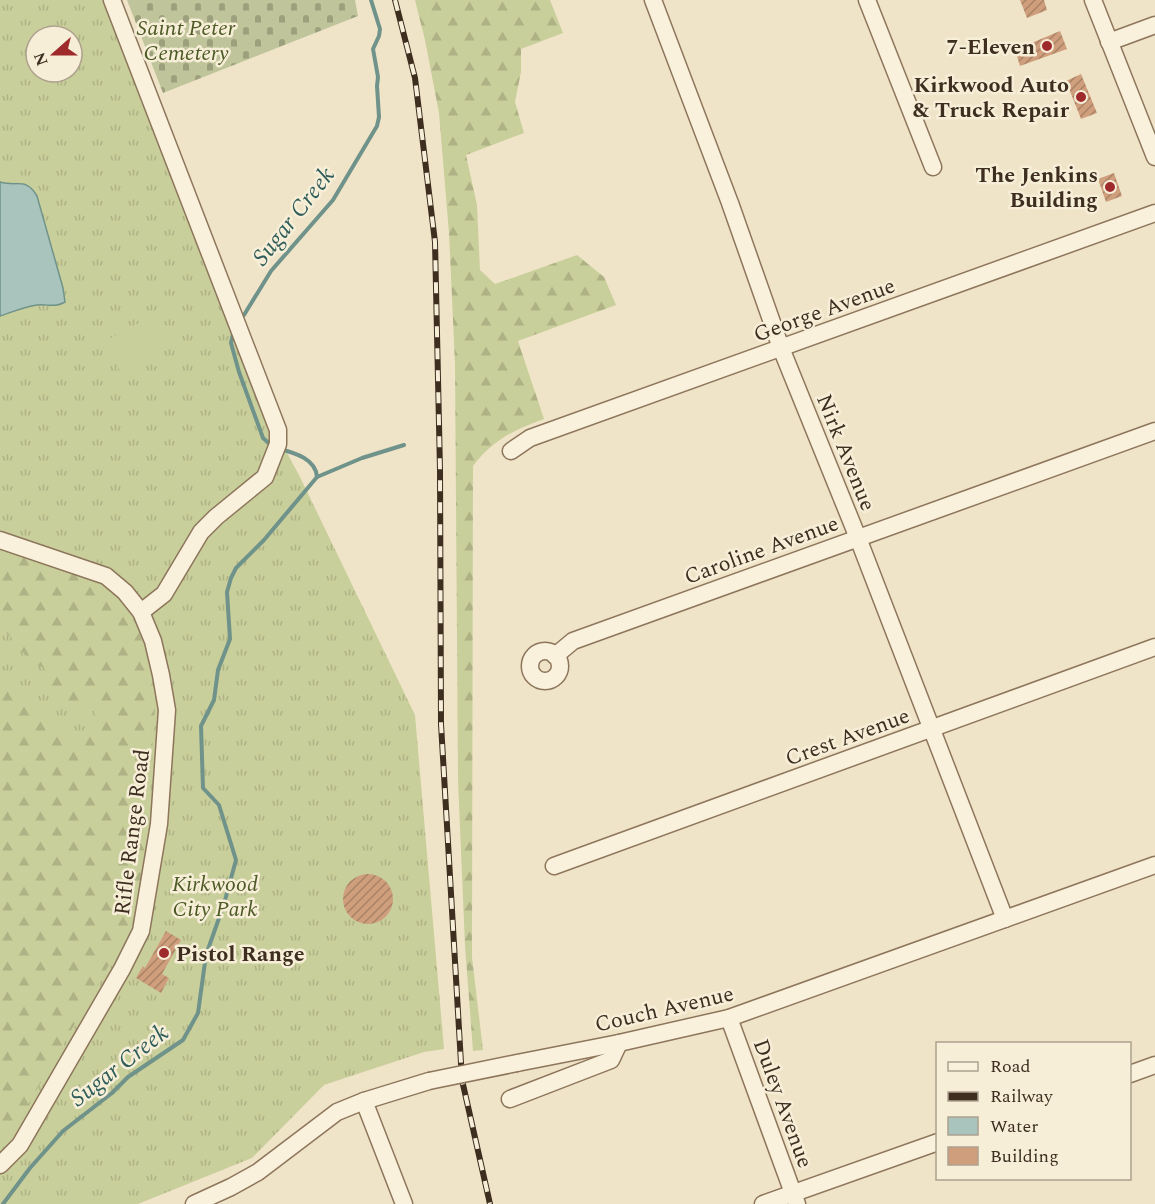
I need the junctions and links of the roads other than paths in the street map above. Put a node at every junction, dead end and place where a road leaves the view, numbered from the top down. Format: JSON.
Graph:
{"nodes":[{"id":1,"x":112,"y":0,"type":"edge"},
{"id":2,"x":653,"y":0,"type":"edge"},
{"id":3,"x":867,"y":0,"type":"edge"},
{"id":4,"x":1092,"y":0,"type":"edge"},
{"id":5,"x":1155,"y":25,"type":"edge"},
{"id":6,"x":1109,"y":42,"type":"junction"},
{"id":7,"x":1143,"y":128,"type":"junction"},
{"id":8,"x":1155,"y":145,"type":"edge"},
{"id":9,"x":1155,"y":157,"type":"edge"},
{"id":10,"x":933,"y":167,"type":"dead end"},
{"id":11,"x":1155,"y":213,"type":"edge"},
{"id":12,"x":781,"y":348,"type":"junction"},
{"id":13,"x":1155,"y":431,"type":"edge"},
{"id":14,"x":511,"y":451,"type":"dead end"},
{"id":15,"x":858,"y":538,"type":"junction"},
{"id":16,"x":0,"y":540,"type":"edge"},
{"id":17,"x":141,"y":612,"type":"junction"},
{"id":18,"x":1155,"y":647,"type":"edge"},
{"id":19,"x":555,"y":656,"type":"dead end"},
{"id":20,"x":930,"y":729,"type":"junction"},
{"id":21,"x":1155,"y":865,"type":"edge"},
{"id":22,"x":554,"y":866,"type":"dead end"},
{"id":23,"x":1005,"y":919,"type":"junction"},
{"id":24,"x":729,"y":1018,"type":"junction"},
{"id":25,"x":619,"y":1043,"type":"junction"},
{"id":26,"x":1155,"y":1065,"type":"edge"},
{"id":27,"x":1131,"y":1074,"type":"edge"},
{"id":28,"x":510,"y":1099,"type":"dead end"},
{"id":29,"x":364,"y":1101,"type":"junction"},
{"id":30,"x":936,"y":1143,"type":"edge"},
{"id":31,"x":0,"y":1165,"type":"edge"},
{"id":32,"x":795,"y":1199,"type":"edge"},
{"id":33,"x":194,"y":1204,"type":"edge"},
{"id":34,"x":404,"y":1204,"type":"edge"},
{"id":35,"x":763,"y":1204,"type":"edge"}],
"edges":[{"from":1,"to":17,"type":"street"},
{"from":2,"to":12,"type":"street","name":"Nirk Avenue"},
{"from":3,"to":10,"type":"street"},
{"from":4,"to":6,"type":"street"},
{"from":5,"to":6,"type":"street"},
{"from":6,"to":7,"type":"street"},
{"from":7,"to":8,"type":"street"},
{"from":7,"to":9,"type":"street"},
{"from":11,"to":12,"type":"street","name":"George Avenue"},
{"from":12,"to":14,"type":"street","name":"George Avenue"},
{"from":12,"to":15,"type":"street","name":"Nirk Avenue"},
{"from":13,"to":15,"type":"street","name":"Caroline Avenue"},
{"from":15,"to":19,"type":"street","name":"Caroline Avenue"},
{"from":15,"to":20,"type":"street","name":"Nirk Avenue"},
{"from":16,"to":17,"type":"street","name":"Rifle Range Road"},
{"from":17,"to":31,"type":"street","name":"Rifle Range Road"},
{"from":18,"to":20,"type":"street","name":"Crest Avenue"},
{"from":20,"to":22,"type":"street","name":"Crest Avenue"},
{"from":20,"to":23,"type":"street","name":"Nirk Avenue"},
{"from":21,"to":23,"type":"street","name":"Couch Avenue"},
{"from":23,"to":24,"type":"street","name":"Couch Avenue"},
{"from":24,"to":25,"type":"street","name":"Couch Avenue"},
{"from":24,"to":32,"type":"street","name":"Duley Avenue"},
{"from":25,"to":28,"type":"street"},
{"from":25,"to":29,"type":"street","name":"Couch Avenue","bridge":true},
{"from":26,"to":27,"type":"street"},
{"from":29,"to":33,"type":"street","name":"Couch Avenue"},
{"from":29,"to":34,"type":"street"},
{"from":30,"to":32,"type":"street"},
{"from":32,"to":35,"type":"street"}]}
